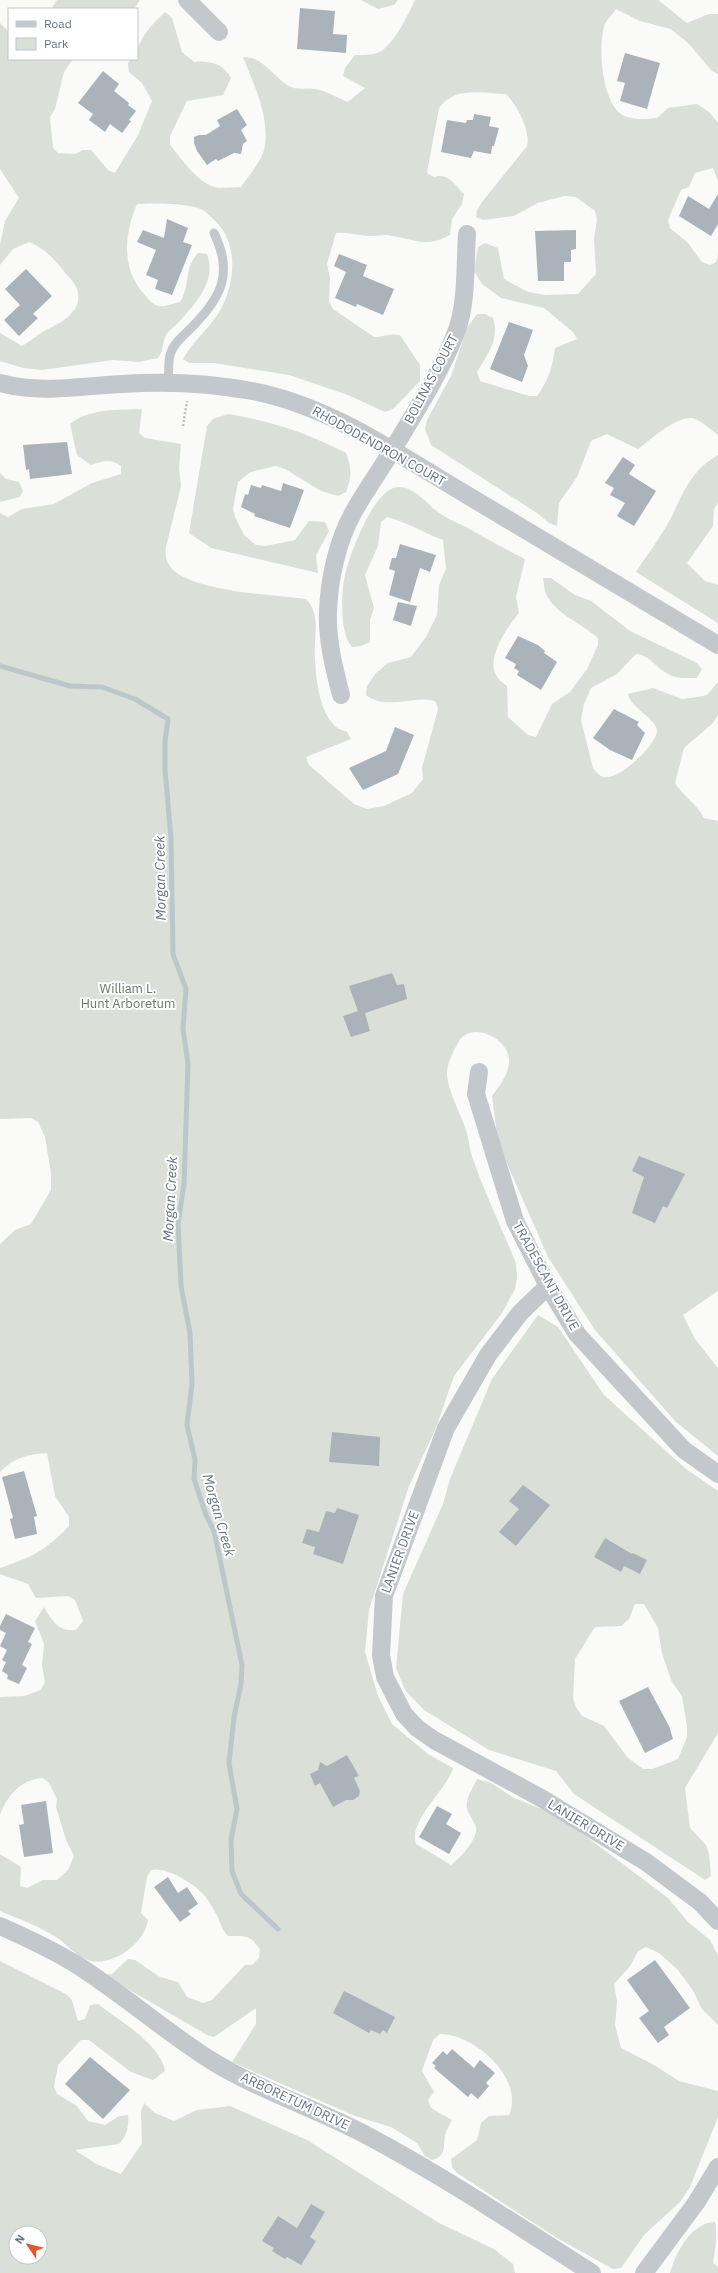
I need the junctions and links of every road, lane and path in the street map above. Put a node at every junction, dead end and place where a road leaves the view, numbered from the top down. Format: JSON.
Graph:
{"nodes":[{"id":1,"x":187,"y":0,"type":"edge"},
{"id":2,"x":219,"y":32,"type":"dead end"},
{"id":3,"x":214,"y":233,"type":"dead end"},
{"id":4,"x":467,"y":234,"type":"dead end"},
{"id":5,"x":0,"y":383,"type":"edge"},
{"id":6,"x":168,"y":383,"type":"junction"},
{"id":7,"x":187,"y":401,"type":"dead end"},
{"id":8,"x":183,"y":426,"type":"dead end"},
{"id":9,"x":392,"y":451,"type":"junction"},
{"id":10,"x":718,"y":645,"type":"edge"},
{"id":11,"x":341,"y":696,"type":"dead end"},
{"id":12,"x":478,"y":1072,"type":"dead end"},
{"id":13,"x":548,"y":1286,"type":"junction"},
{"id":14,"x":718,"y":1474,"type":"edge"},
{"id":15,"x":718,"y":1922,"type":"edge"},
{"id":16,"x":0,"y":1926,"type":"edge"},
{"id":17,"x":718,"y":2167,"type":"edge"},
{"id":18,"x":592,"y":2273,"type":"edge"},
{"id":19,"x":644,"y":2273,"type":"edge"}],
"edges":[{"from":1,"to":2,"type":"street"},
{"from":3,"to":6,"type":"lane"},
{"from":4,"to":9,"type":"street","name":"BOLINAS COURT"},
{"from":5,"to":6,"type":"street","name":"RHODODENDRON COURT"},
{"from":6,"to":9,"type":"street","name":"RHODODENDRON COURT"},
{"from":7,"to":8,"type":"path"},
{"from":9,"to":10,"type":"street","name":"RHODODENDRON COURT"},
{"from":9,"to":11,"type":"street","name":"BOLINAS COURT"},
{"from":12,"to":13,"type":"street","name":"TRADESCANT DRIVE"},
{"from":13,"to":14,"type":"street","name":"TRADESCANT DRIVE"},
{"from":13,"to":15,"type":"street","name":"LANIER DRIVE"},
{"from":16,"to":18,"type":"street","name":"ARBORETUM DRIVE"},
{"from":17,"to":19,"type":"street"}]}
